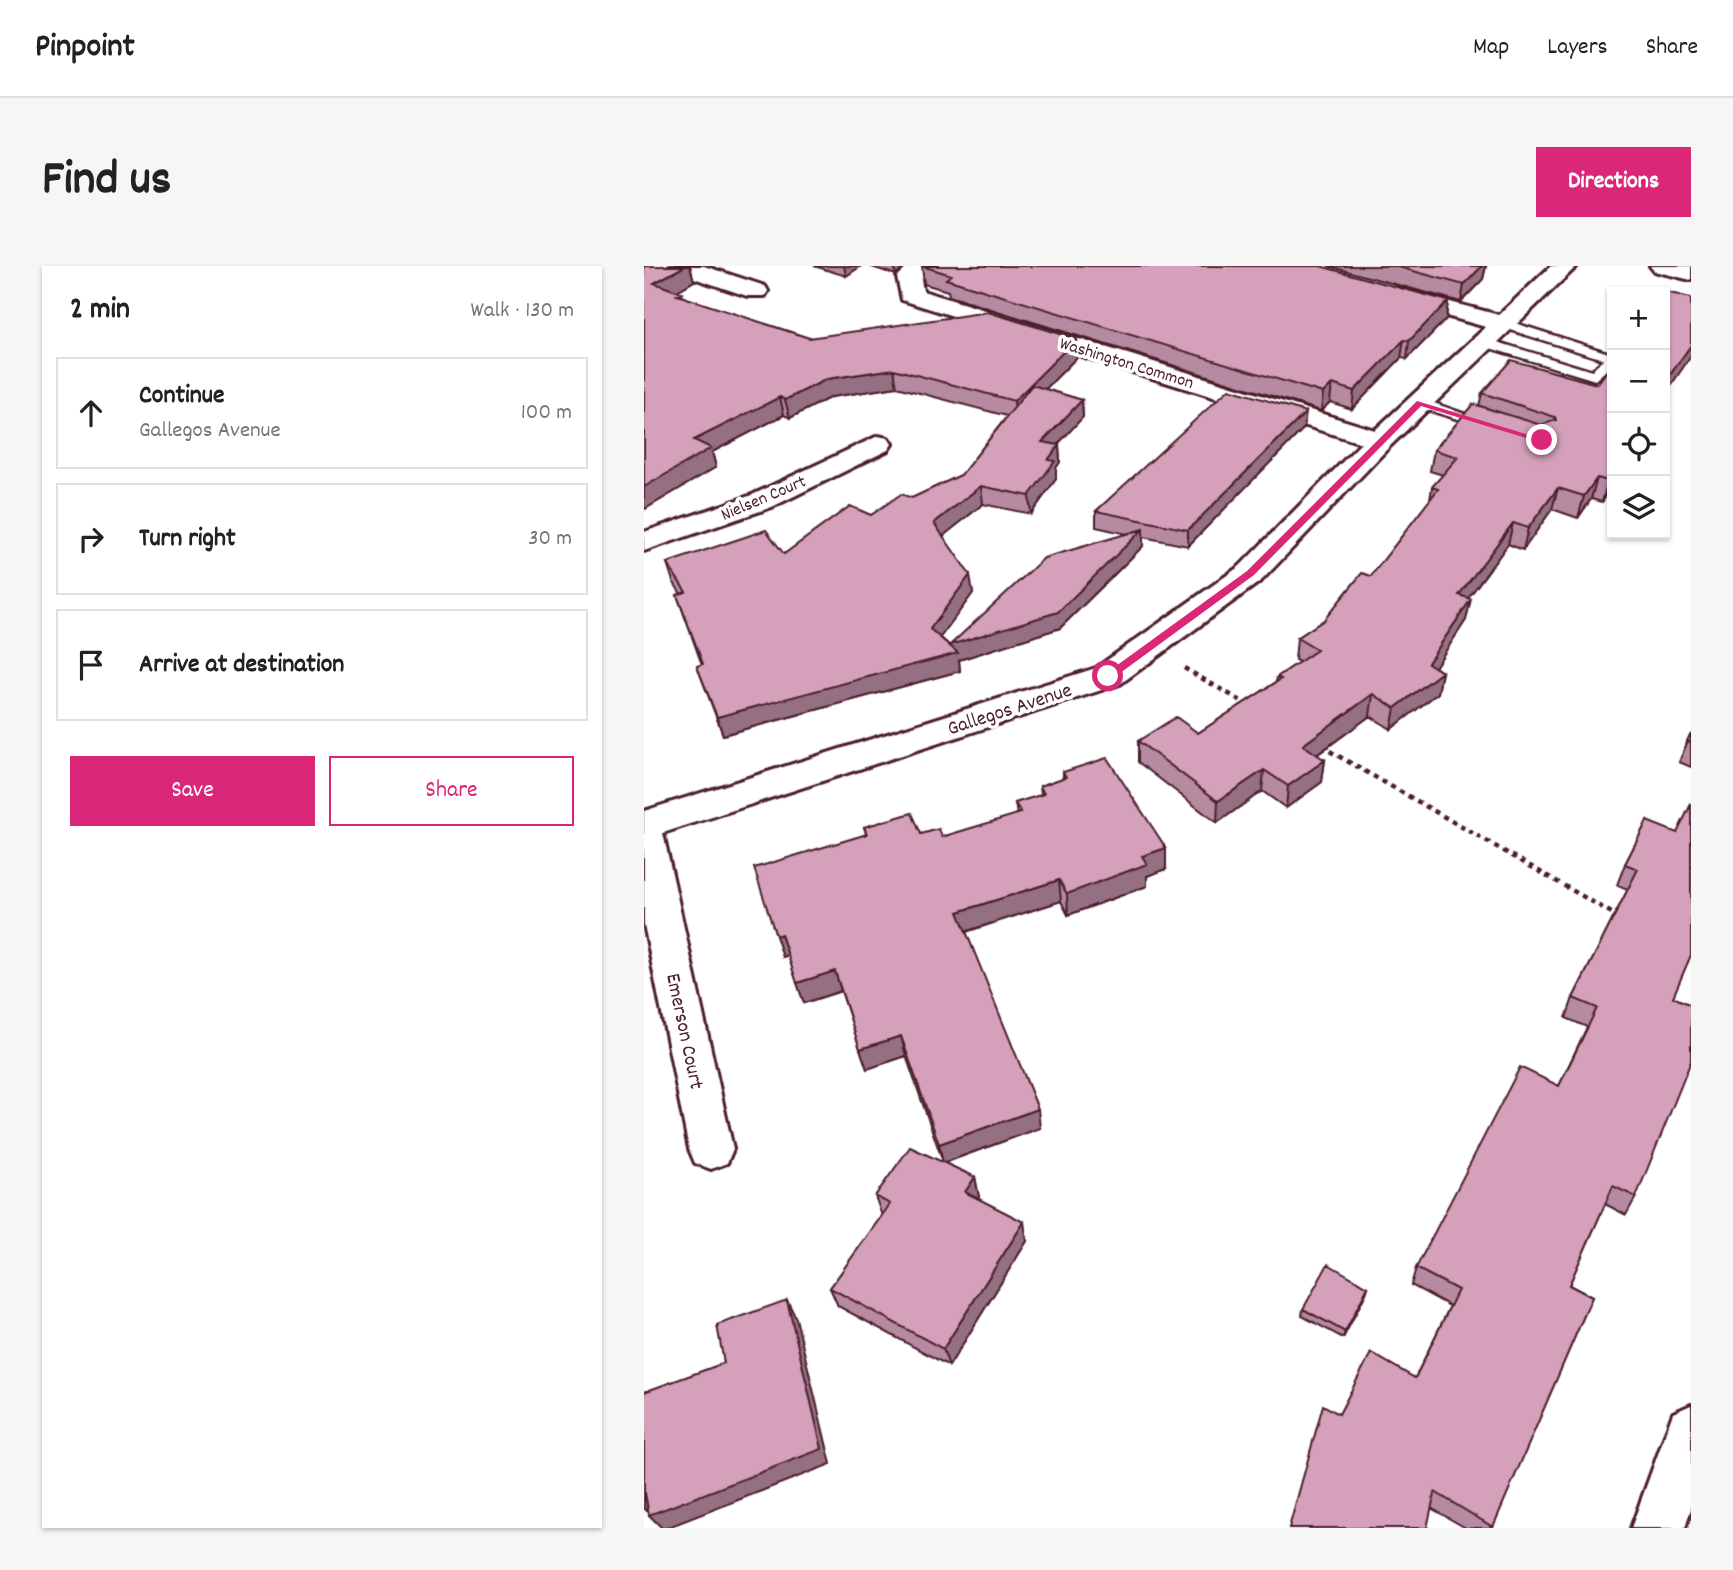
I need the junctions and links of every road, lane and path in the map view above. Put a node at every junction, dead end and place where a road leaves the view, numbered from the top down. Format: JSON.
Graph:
{"nodes":[{"id":1,"x":681,"y":266,"type":"edge"},
{"id":2,"x":925,"y":266,"type":"edge"},
{"id":3,"x":1564,"y":266,"type":"edge"},
{"id":4,"x":1662,"y":266,"type":"edge"},
{"id":5,"x":1691,"y":273,"type":"edge"},
{"id":6,"x":1371,"y":288,"type":"edge"},
{"id":7,"x":756,"y":291,"type":"dead end"},
{"id":8,"x":1494,"y":333,"type":"junction"},
{"id":9,"x":1419,"y":403,"type":"junction"},
{"id":10,"x":1505,"y":429,"type":"edge"},
{"id":11,"x":1380,"y":440,"type":"junction"},
{"id":12,"x":878,"y":444,"type":"dead end"},
{"id":13,"x":644,"y":542,"type":"edge"},
{"id":14,"x":1148,"y":648,"type":"junction"},
{"id":15,"x":1257,"y":710,"type":"edge"},
{"id":16,"x":1317,"y":744,"type":"edge"},
{"id":17,"x":644,"y":825,"type":"edge"},
{"id":18,"x":644,"y":831,"type":"edge"},
{"id":19,"x":1619,"y":917,"type":"edge"},
{"id":20,"x":711,"y":1149,"type":"dead end"},
{"id":21,"x":1691,"y":1431,"type":"edge"},
{"id":22,"x":1658,"y":1528,"type":"edge"}],
"edges":[{"from":1,"to":7,"type":"street"},
{"from":2,"to":11,"type":"street","name":"Washington Common"},
{"from":3,"to":8,"type":"street","name":"Gallegos Avenue"},
{"from":4,"to":5,"type":"street"},
{"from":6,"to":8,"type":"street"},
{"from":8,"to":8,"type":"lane"},
{"from":8,"to":9,"type":"street","name":"Gallegos Avenue"},
{"from":9,"to":10,"type":"lane"},
{"from":9,"to":11,"type":"street","name":"Gallegos Avenue"},
{"from":11,"to":14,"type":"street","name":"Gallegos Avenue"},
{"from":12,"to":13,"type":"street","name":"Nielsen Court"},
{"from":14,"to":15,"type":"path"},
{"from":14,"to":17,"type":"street","name":"Gallegos Avenue"},
{"from":16,"to":19,"type":"path"},
{"from":18,"to":20,"type":"street","name":"Emerson Court"},
{"from":21,"to":22,"type":"street"}]}
